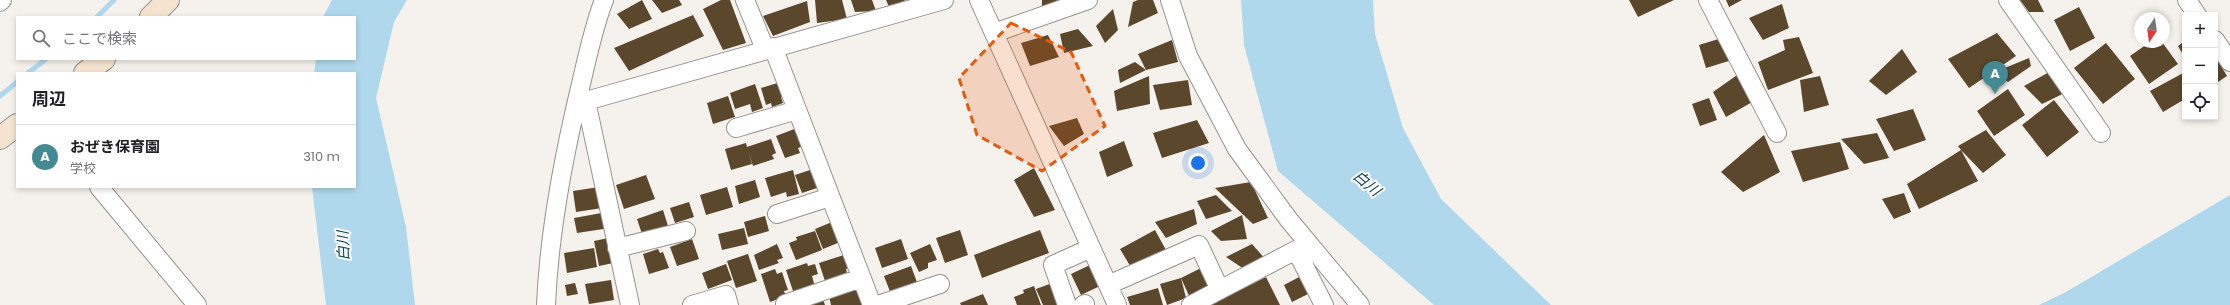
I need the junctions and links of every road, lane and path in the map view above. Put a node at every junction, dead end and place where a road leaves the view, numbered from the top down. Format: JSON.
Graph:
{"nodes":[{"id":1,"x":168,"y":0,"type":"edge"},
{"id":2,"x":604,"y":0,"type":"edge"},
{"id":3,"x":745,"y":0,"type":"edge"},
{"id":4,"x":944,"y":0,"type":"edge"},
{"id":5,"x":979,"y":0,"type":"edge"},
{"id":6,"x":1088,"y":0,"type":"edge"},
{"id":7,"x":1170,"y":0,"type":"edge"},
{"id":8,"x":1708,"y":0,"type":"edge"},
{"id":9,"x":2008,"y":0,"type":"edge"},
{"id":10,"x":2187,"y":0,"type":"edge"},
{"id":11,"x":2195,"y":12,"type":"edge"},
{"id":12,"x":152,"y":16,"type":"edge"},
{"id":13,"x":994,"y":33,"type":"junction"},
{"id":14,"x":2218,"y":44,"type":"edge"},
{"id":15,"x":769,"y":48,"type":"junction"},
{"id":16,"x":103,"y":60,"type":"edge"},
{"id":17,"x":110,"y":60,"type":"edge"},
{"id":18,"x":2230,"y":62,"type":"edge"},
{"id":19,"x":86,"y":72,"type":"edge"},
{"id":20,"x":104,"y":72,"type":"edge"},
{"id":21,"x":581,"y":99,"type":"junction"},
{"id":22,"x":797,"y":110,"type":"junction"},
{"id":23,"x":16,"y":126,"type":"edge"},
{"id":24,"x":736,"y":128,"type":"dead end"},
{"id":25,"x":1778,"y":133,"type":"dead end"},
{"id":26,"x":2101,"y":133,"type":"dead end"},
{"id":27,"x":0,"y":138,"type":"edge"},
{"id":28,"x":100,"y":188,"type":"edge"},
{"id":29,"x":830,"y":197,"type":"junction"},
{"id":30,"x":777,"y":214,"type":"dead end"},
{"id":31,"x":686,"y":231,"type":"dead end"},
{"id":32,"x":617,"y":248,"type":"junction"},
{"id":33,"x":1091,"y":248,"type":"junction"},
{"id":34,"x":861,"y":278,"type":"junction"},
{"id":35,"x":940,"y":284,"type":"dead end"},
{"id":36,"x":1108,"y":285,"type":"junction"},
{"id":37,"x":1220,"y":290,"type":"junction"},
{"id":38,"x":785,"y":304,"type":"dead end"},
{"id":39,"x":197,"y":305,"type":"edge"},
{"id":40,"x":546,"y":305,"type":"edge"},
{"id":41,"x":630,"y":305,"type":"edge"},
{"id":42,"x":692,"y":305,"type":"edge"},
{"id":43,"x":730,"y":305,"type":"edge"},
{"id":44,"x":872,"y":305,"type":"edge"},
{"id":45,"x":878,"y":305,"type":"edge"},
{"id":46,"x":1067,"y":305,"type":"edge"},
{"id":47,"x":1117,"y":305,"type":"edge"},
{"id":48,"x":1191,"y":305,"type":"edge"},
{"id":49,"x":1324,"y":305,"type":"edge"},
{"id":50,"x":1360,"y":305,"type":"edge"}],
"edges":[{"from":1,"to":12,"type":"main road"},
{"from":2,"to":21,"type":"street"},
{"from":3,"to":15,"type":"street"},
{"from":4,"to":15,"type":"street"},
{"from":5,"to":13,"type":"street"},
{"from":6,"to":13,"type":"street"},
{"from":7,"to":50,"type":"street"},
{"from":8,"to":25,"type":"street"},
{"from":9,"to":26,"type":"street"},
{"from":10,"to":11,"type":"street"},
{"from":13,"to":33,"type":"street"},
{"from":14,"to":18,"type":"street"},
{"from":15,"to":21,"type":"street"},
{"from":15,"to":22,"type":"street"},
{"from":16,"to":19,"type":"main road"},
{"from":17,"to":20,"type":"street"},
{"from":21,"to":32,"type":"street"},
{"from":21,"to":40,"type":"street"},
{"from":22,"to":24,"type":"street"},
{"from":22,"to":29,"type":"street"},
{"from":23,"to":27,"type":"main road"},
{"from":28,"to":39,"type":"street"},
{"from":29,"to":30,"type":"street"},
{"from":29,"to":34,"type":"street"},
{"from":31,"to":32,"type":"street"},
{"from":32,"to":41,"type":"street"},
{"from":33,"to":36,"type":"street"},
{"from":33,"to":46,"type":"street"},
{"from":34,"to":38,"type":"street"},
{"from":34,"to":44,"type":"street"},
{"from":35,"to":45,"type":"street"},
{"from":36,"to":37,"type":"street"},
{"from":36,"to":47,"type":"street"},
{"from":37,"to":48,"type":"street"},
{"from":37,"to":49,"type":"street"},
{"from":42,"to":43,"type":"street"}]}
